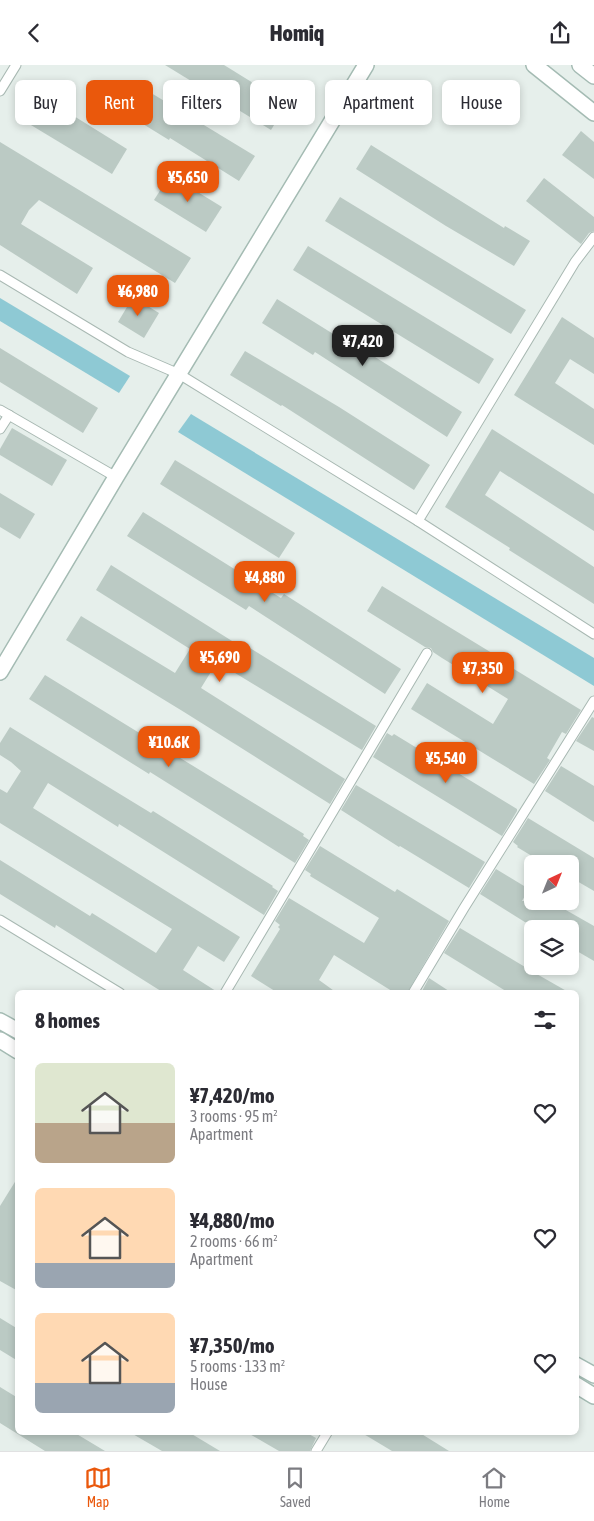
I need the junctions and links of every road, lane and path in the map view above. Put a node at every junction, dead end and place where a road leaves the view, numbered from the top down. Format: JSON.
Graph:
{"nodes":[{"id":1,"x":16,"y":65,"type":"edge"},
{"id":2,"x":534,"y":65,"type":"edge"},
{"id":3,"x":580,"y":65,"type":"edge"},
{"id":4,"x":363,"y":66,"type":"edge"},
{"id":5,"x":594,"y":76,"type":"edge"},
{"id":6,"x":0,"y":91,"type":"edge"},
{"id":7,"x":594,"y":113,"type":"edge"},
{"id":8,"x":594,"y":237,"type":"edge"},
{"id":9,"x":0,"y":275,"type":"edge"},
{"id":10,"x":178,"y":374,"type":"junction"},
{"id":11,"x":0,"y":410,"type":"edge"},
{"id":12,"x":9,"y":415,"type":"junction"},
{"id":13,"x":0,"y":429,"type":"edge"},
{"id":14,"x":116,"y":477,"type":"junction"},
{"id":15,"x":418,"y":521,"type":"junction"},
{"id":16,"x":594,"y":634,"type":"edge"},
{"id":17,"x":427,"y":653,"type":"dead end"},
{"id":18,"x":0,"y":672,"type":"edge"},
{"id":19,"x":594,"y":701,"type":"edge"},
{"id":20,"x":0,"y":920,"type":"edge"},
{"id":21,"x":115,"y":990,"type":"edge"},
{"id":22,"x":227,"y":990,"type":"edge"},
{"id":23,"x":415,"y":990,"type":"edge"},
{"id":24,"x":0,"y":1021,"type":"edge"},
{"id":25,"x":15,"y":1029,"type":"edge"},
{"id":26,"x":0,"y":1040,"type":"edge"},
{"id":27,"x":15,"y":1049,"type":"edge"},
{"id":28,"x":579,"y":1367,"type":"edge"},
{"id":29,"x":594,"y":1375,"type":"edge"},
{"id":30,"x":579,"y":1387,"type":"edge"},
{"id":31,"x":594,"y":1396,"type":"edge"},
{"id":32,"x":326,"y":1435,"type":"edge"},
{"id":33,"x":316,"y":1451,"type":"edge"}],
"edges":[{"from":1,"to":6,"type":"lane"},
{"from":2,"to":7,"type":"street"},
{"from":3,"to":5,"type":"street"},
{"from":4,"to":10,"type":"street"},
{"from":8,"to":15,"type":"lane"},
{"from":9,"to":10,"type":"lane"},
{"from":10,"to":14,"type":"street"},
{"from":10,"to":15,"type":"lane"},
{"from":11,"to":12,"type":"lane"},
{"from":12,"to":13,"type":"lane"},
{"from":12,"to":14,"type":"lane"},
{"from":14,"to":18,"type":"street"},
{"from":15,"to":16,"type":"lane"},
{"from":17,"to":22,"type":"lane"},
{"from":19,"to":23,"type":"lane"},
{"from":20,"to":21,"type":"lane"},
{"from":24,"to":25,"type":"street"},
{"from":26,"to":27,"type":"street"},
{"from":28,"to":29,"type":"street"},
{"from":30,"to":31,"type":"street"},
{"from":32,"to":33,"type":"lane"}]}
